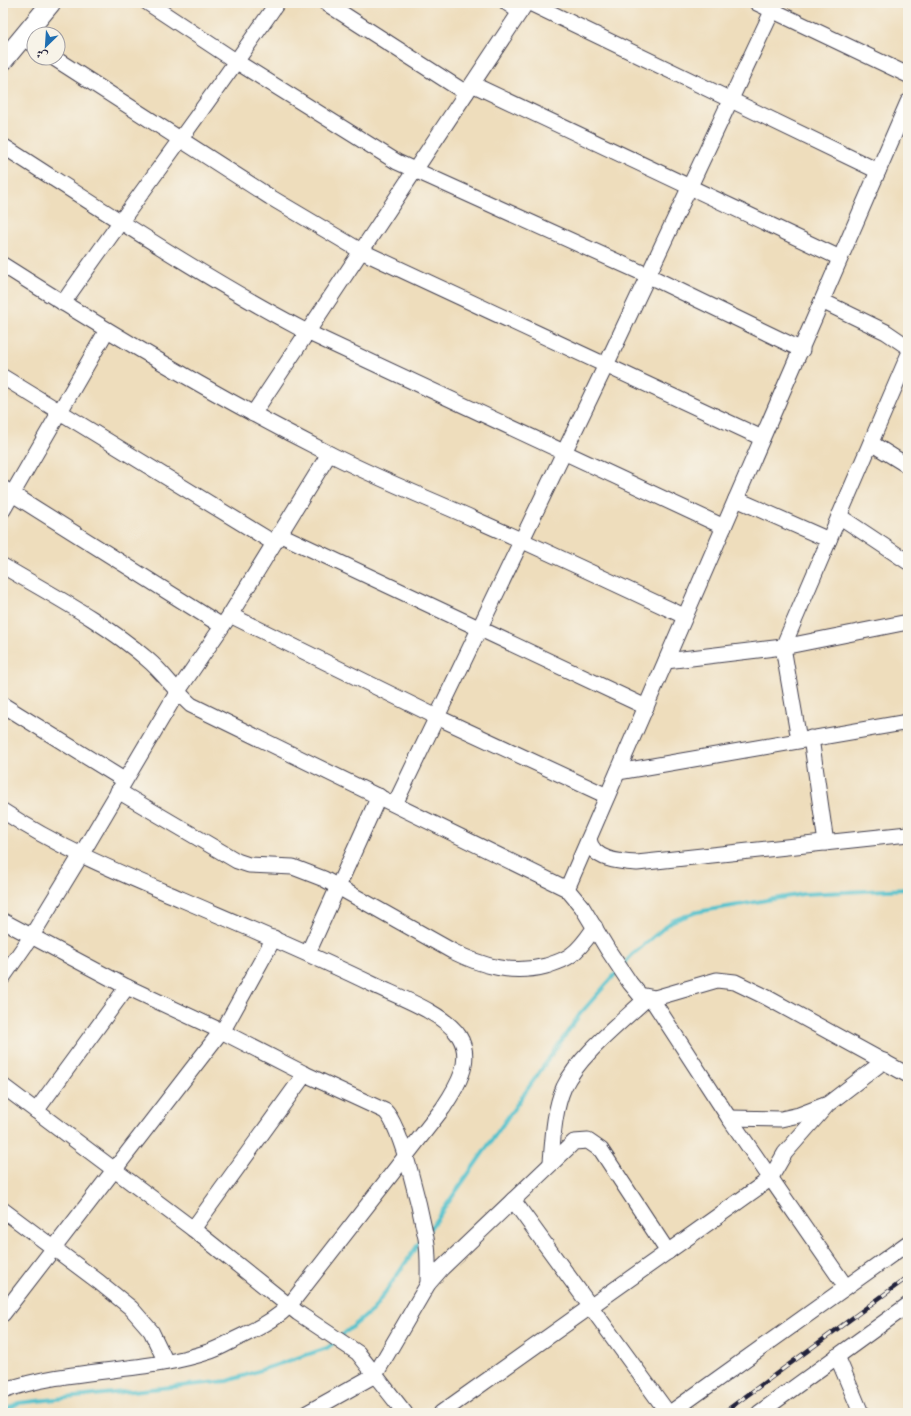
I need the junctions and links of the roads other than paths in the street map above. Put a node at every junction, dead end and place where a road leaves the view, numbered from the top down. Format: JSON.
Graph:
{"nodes":[{"id":1,"x":51,"y":3,"type":"edge"},
{"id":2,"x":148,"y":3,"type":"edge"},
{"id":3,"x":277,"y":3,"type":"edge"},
{"id":4,"x":326,"y":3,"type":"edge"},
{"id":5,"x":507,"y":3,"type":"edge"},
{"id":6,"x":757,"y":3,"type":"edge"},
{"id":7,"x":526,"y":6,"type":"edge"},
{"id":8,"x":774,"y":7,"type":"edge"},
{"id":9,"x":37,"y":26,"type":"edge"},
{"id":10,"x":26,"y":43,"type":"edge"},
{"id":11,"x":3,"y":61,"type":"edge"},
{"id":12,"x":237,"y":62,"type":"junction"},
{"id":13,"x":66,"y":66,"type":"edge"},
{"id":14,"x":908,"y":75,"type":"edge"},
{"id":15,"x":470,"y":89,"type":"junction"},
{"id":16,"x":730,"y":98,"type":"junction"},
{"id":17,"x":907,"y":109,"type":"edge"},
{"id":18,"x":180,"y":140,"type":"junction"},
{"id":19,"x":3,"y":146,"type":"edge"},
{"id":20,"x":415,"y":170,"type":"junction"},
{"id":21,"x":878,"y":171,"type":"junction"},
{"id":22,"x":690,"y":187,"type":"junction"},
{"id":23,"x":120,"y":221,"type":"junction"},
{"id":24,"x":361,"y":251,"type":"junction"},
{"id":25,"x":840,"y":258,"type":"junction"},
{"id":26,"x":3,"y":265,"type":"edge"},
{"id":27,"x":649,"y":276,"type":"junction"},
{"id":28,"x":822,"y":301,"type":"junction"},
{"id":29,"x":63,"y":303,"type":"junction"},
{"id":30,"x":107,"y":330,"type":"junction"},
{"id":31,"x":307,"y":332,"type":"junction"},
{"id":32,"x":908,"y":347,"type":"edge"},
{"id":33,"x":802,"y":350,"type":"junction"},
{"id":34,"x":908,"y":356,"type":"edge"},
{"id":35,"x":606,"y":365,"type":"junction"},
{"id":36,"x":3,"y":376,"type":"edge"},
{"id":37,"x":60,"y":411,"type":"junction"},
{"id":38,"x":253,"y":414,"type":"junction"},
{"id":39,"x":762,"y":438,"type":"junction"},
{"id":40,"x":871,"y":443,"type":"junction"},
{"id":41,"x":564,"y":453,"type":"junction"},
{"id":42,"x":328,"y":454,"type":"junction"},
{"id":43,"x":908,"y":466,"type":"edge"},
{"id":44,"x":8,"y":491,"type":"edge"},
{"id":45,"x":736,"y":499,"type":"junction"},
{"id":46,"x":3,"y":510,"type":"edge"},
{"id":47,"x":839,"y":516,"type":"junction"},
{"id":48,"x":724,"y":527,"type":"junction"},
{"id":49,"x":277,"y":538,"type":"junction"},
{"id":50,"x":521,"y":540,"type":"junction"},
{"id":51,"x":829,"y":540,"type":"junction"},
{"id":52,"x":908,"y":562,"type":"edge"},
{"id":53,"x":3,"y":566,"type":"edge"},
{"id":54,"x":684,"y":616,"type":"junction"},
{"id":55,"x":226,"y":621,"type":"junction"},
{"id":56,"x":908,"y":622,"type":"edge"},
{"id":57,"x":479,"y":628,"type":"junction"},
{"id":58,"x":783,"y":647,"type":"junction"},
{"id":59,"x":666,"y":661,"type":"junction"},
{"id":60,"x":178,"y":691,"type":"junction"},
{"id":61,"x":3,"y":705,"type":"edge"},
{"id":62,"x":646,"y":707,"type":"junction"},
{"id":63,"x":437,"y":717,"type":"junction"},
{"id":64,"x":908,"y":722,"type":"edge"},
{"id":65,"x":805,"y":739,"type":"junction"},
{"id":66,"x":618,"y":772,"type":"junction"},
{"id":67,"x":121,"y":786,"type":"junction"},
{"id":68,"x":379,"y":796,"type":"junction"},
{"id":69,"x":607,"y":796,"type":"junction"},
{"id":70,"x":395,"y":804,"type":"junction"},
{"id":71,"x":3,"y":811,"type":"edge"},
{"id":72,"x":908,"y":834,"type":"edge"},
{"id":73,"x":589,"y":839,"type":"junction"},
{"id":74,"x":826,"y":843,"type":"junction"},
{"id":75,"x":81,"y":855,"type":"junction"},
{"id":76,"x":340,"y":886,"type":"junction"},
{"id":77,"x":567,"y":889,"type":"junction"},
{"id":78,"x":3,"y":921,"type":"edge"},
{"id":79,"x":595,"y":928,"type":"junction"},
{"id":80,"x":30,"y":937,"type":"junction"},
{"id":81,"x":274,"y":938,"type":"junction"},
{"id":82,"x":308,"y":953,"type":"junction"},
{"id":83,"x":3,"y":977,"type":"edge"},
{"id":84,"x":127,"y":987,"type":"junction"},
{"id":85,"x":649,"y":998,"type":"junction"},
{"id":86,"x":221,"y":1031,"type":"junction"},
{"id":87,"x":884,"y":1061,"type":"junction"},
{"id":88,"x":305,"y":1074,"type":"junction"},
{"id":89,"x":908,"y":1075,"type":"edge"},
{"id":90,"x":3,"y":1086,"type":"edge"},
{"id":91,"x":828,"y":1104,"type":"junction"},
{"id":92,"x":36,"y":1111,"type":"junction"},
{"id":93,"x":729,"y":1118,"type":"junction"},
{"id":94,"x":405,"y":1157,"type":"junction"},
{"id":95,"x":551,"y":1162,"type":"junction"},
{"id":96,"x":114,"y":1170,"type":"junction"},
{"id":97,"x":770,"y":1179,"type":"junction"},
{"id":98,"x":513,"y":1200,"type":"junction"},
{"id":99,"x":3,"y":1210,"type":"edge"},
{"id":100,"x":193,"y":1229,"type":"junction"},
{"id":101,"x":908,"y":1243,"type":"edge"},
{"id":102,"x":52,"y":1247,"type":"junction"},
{"id":103,"x":668,"y":1252,"type":"junction"},
{"id":104,"x":428,"y":1284,"type":"junction"},
{"id":105,"x":846,"y":1287,"type":"junction"},
{"id":106,"x":908,"y":1305,"type":"edge"},
{"id":107,"x":289,"y":1306,"type":"junction"},
{"id":108,"x":590,"y":1306,"type":"junction"},
{"id":109,"x":3,"y":1314,"type":"edge"},
{"id":110,"x":837,"y":1356,"type":"junction"},
{"id":111,"x":166,"y":1362,"type":"junction"},
{"id":112,"x":375,"y":1375,"type":"junction"},
{"id":113,"x":3,"y":1391,"type":"edge"},
{"id":114,"x":307,"y":1413,"type":"edge"},
{"id":115,"x":405,"y":1413,"type":"edge"},
{"id":116,"x":441,"y":1413,"type":"edge"},
{"id":117,"x":669,"y":1413,"type":"edge"},
{"id":118,"x":759,"y":1413,"type":"edge"},
{"id":119,"x":861,"y":1413,"type":"edge"}],
"edges":[{"from":1,"to":9,"type":"street"},
{"from":2,"to":12,"type":"street"},
{"from":3,"to":12,"type":"street"},
{"from":4,"to":15,"type":"street"},
{"from":5,"to":7,"type":"street"},
{"from":6,"to":8,"type":"street"},
{"from":7,"to":15,"type":"street"},
{"from":7,"to":16,"type":"street"},
{"from":8,"to":14,"type":"street"},
{"from":8,"to":16,"type":"street"},
{"from":10,"to":11,"type":"street"},
{"from":12,"to":18,"type":"street"},
{"from":12,"to":20,"type":"street"},
{"from":13,"to":18,"type":"street"},
{"from":15,"to":20,"type":"street"},
{"from":15,"to":22,"type":"street"},
{"from":16,"to":21,"type":"street"},
{"from":16,"to":22,"type":"street"},
{"from":17,"to":21,"type":"street"},
{"from":18,"to":23,"type":"street"},
{"from":18,"to":24,"type":"street"},
{"from":19,"to":23,"type":"street"},
{"from":20,"to":24,"type":"street"},
{"from":20,"to":27,"type":"street"},
{"from":21,"to":25,"type":"street"},
{"from":22,"to":25,"type":"street"},
{"from":22,"to":27,"type":"street"},
{"from":23,"to":29,"type":"street"},
{"from":23,"to":31,"type":"street"},
{"from":24,"to":31,"type":"street"},
{"from":24,"to":35,"type":"street"},
{"from":25,"to":28,"type":"street"},
{"from":26,"to":29,"type":"street"},
{"from":27,"to":33,"type":"street"},
{"from":27,"to":35,"type":"street"},
{"from":28,"to":32,"type":"street"},
{"from":28,"to":33,"type":"street"},
{"from":29,"to":30,"type":"street"},
{"from":30,"to":37,"type":"street"},
{"from":30,"to":38,"type":"street"},
{"from":31,"to":38,"type":"street"},
{"from":31,"to":41,"type":"street"},
{"from":33,"to":39,"type":"street"},
{"from":34,"to":40,"type":"street"},
{"from":35,"to":39,"type":"street"},
{"from":35,"to":41,"type":"street"},
{"from":36,"to":37,"type":"street"},
{"from":37,"to":44,"type":"street"},
{"from":37,"to":49,"type":"street"},
{"from":38,"to":42,"type":"street"},
{"from":39,"to":45,"type":"street"},
{"from":40,"to":43,"type":"street"},
{"from":40,"to":47,"type":"street"},
{"from":41,"to":48,"type":"street"},
{"from":41,"to":50,"type":"street"},
{"from":42,"to":49,"type":"street"},
{"from":42,"to":50,"type":"street"},
{"from":44,"to":46,"type":"street"},
{"from":44,"to":55,"type":"street"},
{"from":45,"to":48,"type":"street"},
{"from":45,"to":51,"type":"street"},
{"from":47,"to":51,"type":"street"},
{"from":47,"to":52,"type":"street"},
{"from":48,"to":54,"type":"street"},
{"from":49,"to":55,"type":"street"},
{"from":49,"to":57,"type":"street"},
{"from":50,"to":54,"type":"street"},
{"from":50,"to":57,"type":"street"},
{"from":51,"to":58,"type":"street"},
{"from":53,"to":60,"type":"street"},
{"from":54,"to":59,"type":"street"},
{"from":55,"to":60,"type":"street"},
{"from":55,"to":63,"type":"street"},
{"from":56,"to":58,"type":"street"},
{"from":57,"to":62,"type":"street"},
{"from":57,"to":63,"type":"street"},
{"from":58,"to":59,"type":"street"},
{"from":58,"to":65,"type":"street"},
{"from":59,"to":62,"type":"street"},
{"from":60,"to":67,"type":"street"},
{"from":60,"to":68,"type":"street"},
{"from":61,"to":67,"type":"street"},
{"from":62,"to":66,"type":"street"},
{"from":63,"to":69,"type":"street"},
{"from":63,"to":70,"type":"street"},
{"from":64,"to":65,"type":"street"},
{"from":65,"to":66,"type":"street"},
{"from":65,"to":74,"type":"street"},
{"from":66,"to":69,"type":"street"},
{"from":67,"to":75,"type":"street"},
{"from":67,"to":76,"type":"street"},
{"from":68,"to":70,"type":"street"},
{"from":68,"to":76,"type":"street"},
{"from":69,"to":73,"type":"street"},
{"from":70,"to":77,"type":"street"},
{"from":71,"to":75,"type":"street"},
{"from":72,"to":74,"type":"street"},
{"from":73,"to":74,"type":"street"},
{"from":73,"to":77,"type":"street"},
{"from":75,"to":80,"type":"street"},
{"from":75,"to":81,"type":"street"},
{"from":76,"to":79,"type":"street"},
{"from":76,"to":82,"type":"street"},
{"from":77,"to":79,"type":"street"},
{"from":78,"to":80,"type":"street"},
{"from":79,"to":85,"type":"street"},
{"from":80,"to":83,"type":"street"},
{"from":80,"to":84,"type":"street"},
{"from":81,"to":82,"type":"street"},
{"from":81,"to":86,"type":"street"},
{"from":82,"to":94,"type":"street"},
{"from":84,"to":86,"type":"street"},
{"from":84,"to":92,"type":"street"},
{"from":85,"to":87,"type":"street"},
{"from":85,"to":93,"type":"street"},
{"from":85,"to":95,"type":"street"},
{"from":86,"to":88,"type":"street"},
{"from":86,"to":96,"type":"street"},
{"from":87,"to":89,"type":"street"},
{"from":87,"to":91,"type":"street"},
{"from":88,"to":94,"type":"street"},
{"from":88,"to":100,"type":"street"},
{"from":90,"to":92,"type":"street"},
{"from":91,"to":93,"type":"street"},
{"from":91,"to":97,"type":"street"},
{"from":92,"to":96,"type":"street"},
{"from":93,"to":97,"type":"street"},
{"from":94,"to":104,"type":"street"},
{"from":94,"to":107,"type":"street"},
{"from":95,"to":98,"type":"street"},
{"from":95,"to":103,"type":"street"},
{"from":96,"to":100,"type":"street"},
{"from":96,"to":102,"type":"street"},
{"from":97,"to":103,"type":"street"},
{"from":97,"to":105,"type":"street"},
{"from":98,"to":104,"type":"street"},
{"from":98,"to":108,"type":"street"},
{"from":99,"to":102,"type":"street"},
{"from":100,"to":107,"type":"street"},
{"from":101,"to":105,"type":"street"},
{"from":102,"to":109,"type":"street"},
{"from":102,"to":111,"type":"street"},
{"from":103,"to":108,"type":"street"},
{"from":104,"to":112,"type":"street"},
{"from":105,"to":117,"type":"street"},
{"from":106,"to":110,"type":"street"},
{"from":107,"to":111,"type":"street"},
{"from":107,"to":112,"type":"street"},
{"from":108,"to":116,"type":"street"},
{"from":108,"to":117,"type":"street"},
{"from":110,"to":118,"type":"street"},
{"from":110,"to":119,"type":"street"},
{"from":111,"to":113,"type":"street"},
{"from":112,"to":114,"type":"street"},
{"from":112,"to":115,"type":"street"}]}
